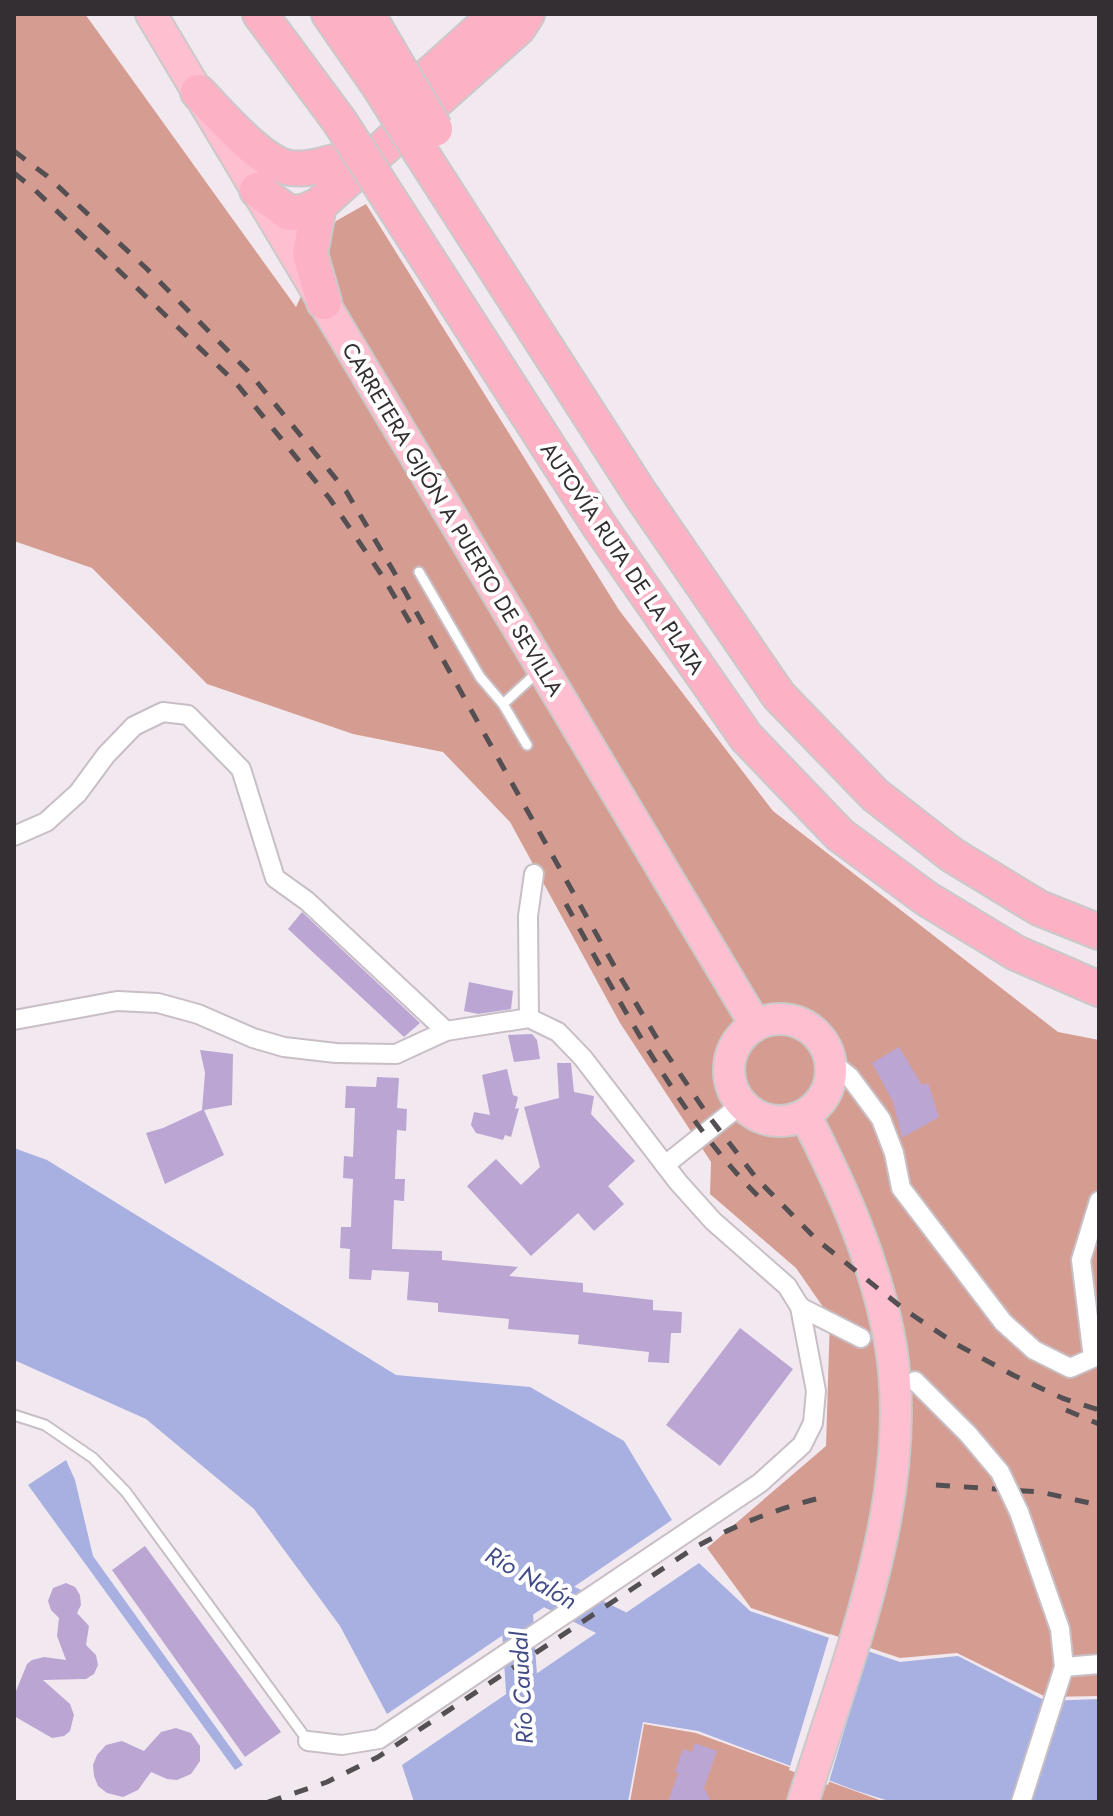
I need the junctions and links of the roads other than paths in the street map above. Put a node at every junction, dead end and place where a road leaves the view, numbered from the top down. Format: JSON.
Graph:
{"nodes":[{"id":1,"x":151,"y":14,"type":"edge"},
{"id":2,"x":260,"y":14,"type":"edge"},
{"id":3,"x":329,"y":14,"type":"edge"},
{"id":4,"x":367,"y":14,"type":"edge"},
{"id":5,"x":497,"y":14,"type":"edge"},
{"id":6,"x":527,"y":14,"type":"edge"},
{"id":7,"x":390,"y":78,"type":"junction"},
{"id":8,"x":198,"y":92,"type":"junction"},
{"id":9,"x":334,"y":162,"type":"junction"},
{"id":10,"x":257,"y":190,"type":"joint"},
{"id":11,"x":298,"y":219,"type":"junction"},
{"id":12,"x":324,"y":302,"type":"junction"},
{"id":13,"x":419,"y":572,"type":"dead end"},
{"id":14,"x":542,"y":668,"type":"junction"},
{"id":15,"x":503,"y":704,"type":"junction"},
{"id":16,"x":527,"y":745,"type":"dead end"},
{"id":17,"x":14,"y":836,"type":"edge"},
{"id":18,"x":534,"y":874,"type":"dead end"},
{"id":19,"x":1099,"y":932,"type":"edge"},
{"id":20,"x":1099,"y":989,"type":"edge"},
{"id":21,"x":529,"y":1018,"type":"junction"},
{"id":22,"x":14,"y":1020,"type":"edge"},
{"id":23,"x":755,"y":1024,"type":"junction"},
{"id":24,"x":446,"y":1031,"type":"junction"},
{"id":25,"x":831,"y":1062,"type":"junction"},
{"id":26,"x":743,"y":1103,"type":"junction"},
{"id":27,"x":805,"y":1115,"type":"junction"},
{"id":28,"x":665,"y":1165,"type":"junction"},
{"id":29,"x":1099,"y":1201,"type":"edge"},
{"id":30,"x":800,"y":1307,"type":"junction"},
{"id":31,"x":861,"y":1338,"type":"dead end"},
{"id":32,"x":915,"y":1381,"type":"dead end"},
{"id":33,"x":14,"y":1415,"type":"edge"},
{"id":34,"x":1099,"y":1664,"type":"edge"},
{"id":35,"x":1064,"y":1667,"type":"junction"},
{"id":36,"x":308,"y":1741,"type":"joint"},
{"id":37,"x":803,"y":1802,"type":"edge"},
{"id":38,"x":1021,"y":1802,"type":"edge"}],
"edges":[{"from":1,"to":8,"type":"highway"},
{"from":2,"to":20,"type":"highway","name":"AUTOVÍA RUTA DE LA PLATA","bridge":true},
{"from":3,"to":7,"type":"highway"},
{"from":4,"to":7,"type":"highway"},
{"from":5,"to":9,"type":"highway"},
{"from":6,"to":11,"type":"highway"},
{"from":7,"to":19,"type":"highway","bridge":true},
{"from":8,"to":9,"type":"highway"},
{"from":8,"to":10,"type":"highway"},
{"from":9,"to":11,"type":"highway"},
{"from":10,"to":11,"type":"highway"},
{"from":11,"to":12,"type":"highway","name":"CARRETERA GIJÓN A PUERTO DE SEVILLA"},
{"from":11,"to":12,"type":"highway"},
{"from":12,"to":14,"type":"highway","name":"CARRETERA GIJÓN A PUERTO DE SEVILLA"},
{"from":13,"to":15,"type":"lane"},
{"from":14,"to":15,"type":"lane"},
{"from":14,"to":23,"type":"highway","name":"CARRETERA GIJÓN A PUERTO DE SEVILLA"},
{"from":15,"to":16,"type":"lane"},
{"from":17,"to":24,"type":"street"},
{"from":18,"to":21,"type":"street"},
{"from":21,"to":24,"type":"street"},
{"from":21,"to":28,"type":"street"},
{"from":22,"to":24,"type":"street"},
{"from":23,"to":25,"type":"highway"},
{"from":23,"to":26,"type":"highway"},
{"from":25,"to":27,"type":"highway"},
{"from":25,"to":29,"type":"street"},
{"from":26,"to":27,"type":"highway"},
{"from":26,"to":28,"type":"street"},
{"from":27,"to":37,"type":"highway"},
{"from":28,"to":30,"type":"street"},
{"from":30,"to":31,"type":"street"},
{"from":30,"to":36,"type":"street"},
{"from":32,"to":35,"type":"street","bridge":true},
{"from":33,"to":36,"type":"lane"},
{"from":34,"to":35,"type":"street"},
{"from":35,"to":38,"type":"street"}]}
